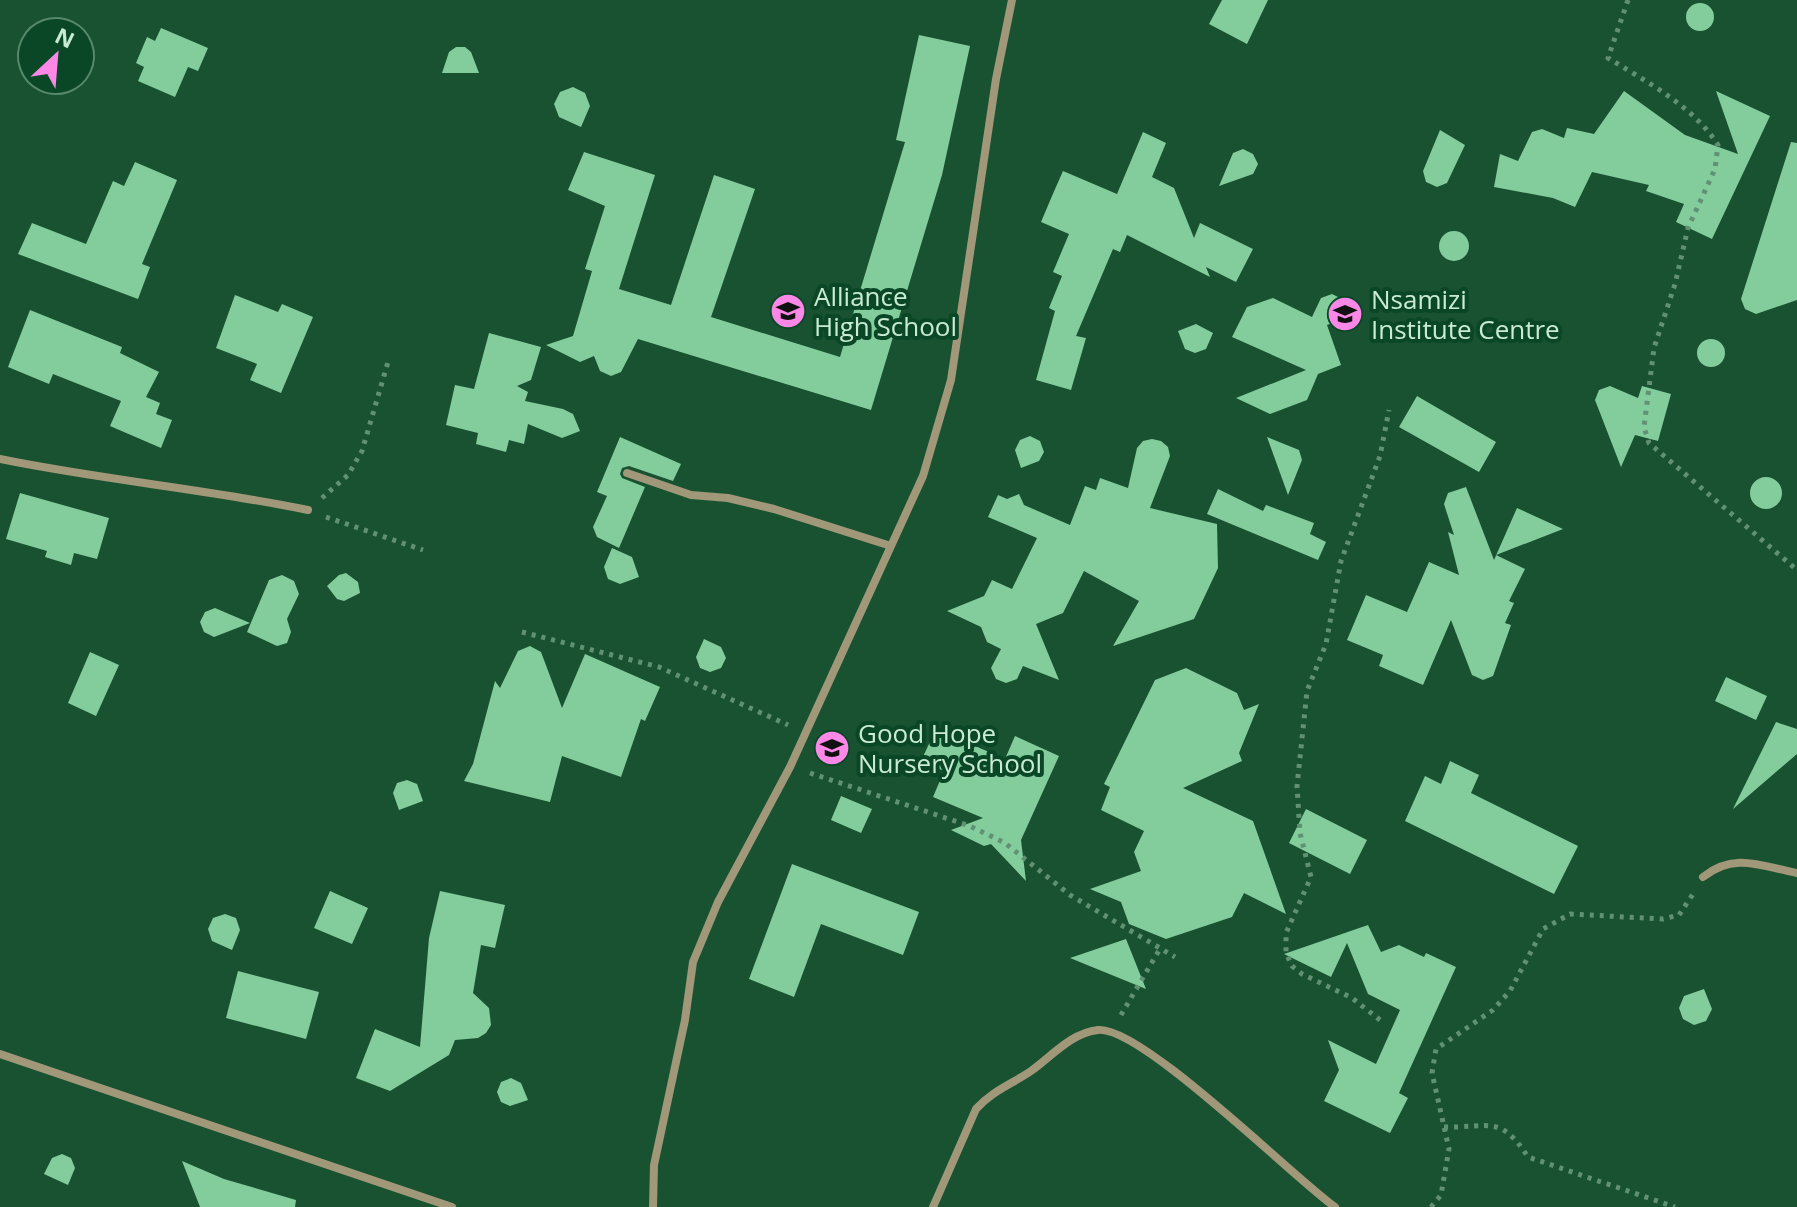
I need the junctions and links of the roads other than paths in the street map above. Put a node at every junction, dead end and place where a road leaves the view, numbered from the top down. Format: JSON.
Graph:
{"nodes":[{"id":1,"x":1012,"y":0,"type":"edge"},
{"id":2,"x":0,"y":459,"type":"edge"},
{"id":3,"x":627,"y":473,"type":"dead end"},
{"id":4,"x":308,"y":510,"type":"road end"},
{"id":5,"x":891,"y":546,"type":"junction"},
{"id":6,"x":1797,"y":873,"type":"edge"},
{"id":7,"x":1703,"y":877,"type":"road end"},
{"id":8,"x":0,"y":1054,"type":"edge"},
{"id":9,"x":452,"y":1207,"type":"edge"},
{"id":10,"x":653,"y":1207,"type":"edge"},
{"id":11,"x":933,"y":1207,"type":"edge"},
{"id":12,"x":1335,"y":1207,"type":"edge"}],
"edges":[{"from":1,"to":5,"type":"street"},
{"from":2,"to":4,"type":"street"},
{"from":3,"to":5,"type":"street"},
{"from":5,"to":10,"type":"street"},
{"from":6,"to":7,"type":"street"},
{"from":8,"to":9,"type":"street"},
{"from":11,"to":12,"type":"street"}]}
